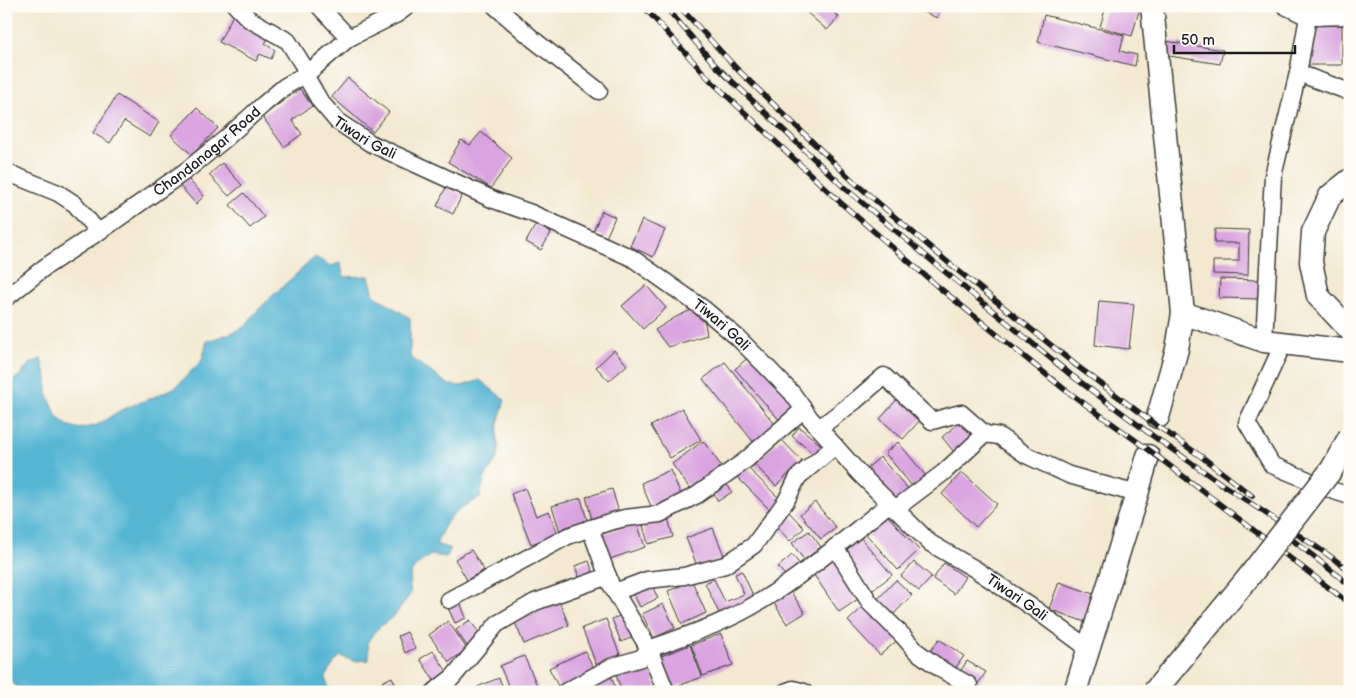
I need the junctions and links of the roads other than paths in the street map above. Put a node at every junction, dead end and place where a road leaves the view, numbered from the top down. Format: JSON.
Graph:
{"nodes":[{"id":1,"x":236,"y":6,"type":"edge"},
{"id":2,"x":319,"y":6,"type":"edge"},
{"id":3,"x":408,"y":6,"type":"edge"},
{"id":4,"x":495,"y":6,"type":"edge"},
{"id":5,"x":1152,"y":6,"type":"edge"},
{"id":6,"x":1285,"y":6,"type":"edge"},
{"id":7,"x":1350,"y":16,"type":"edge"},
{"id":8,"x":1308,"y":17,"type":"junction"},
{"id":9,"x":349,"y":38,"type":"junction"},
{"id":10,"x":1298,"y":73,"type":"junction"},
{"id":11,"x":307,"y":74,"type":"junction"},
{"id":12,"x":599,"y":91,"type":"dead end"},
{"id":13,"x":1350,"y":92,"type":"edge"},
{"id":14,"x":6,"y":172,"type":"edge"},
{"id":15,"x":1350,"y":180,"type":"edge"},
{"id":16,"x":98,"y":232,"type":"junction"},
{"id":17,"x":6,"y":298,"type":"edge"},
{"id":18,"x":1183,"y":313,"type":"junction"},
{"id":19,"x":1350,"y":330,"type":"edge"},
{"id":20,"x":1274,"y":342,"type":"junction"},
{"id":21,"x":1350,"y":351,"type":"edge"},
{"id":22,"x":804,"y":409,"type":"junction"},
{"id":23,"x":1158,"y":417,"type":"dead end"},
{"id":24,"x":819,"y":428,"type":"junction"},
{"id":25,"x":984,"y":434,"type":"junction"},
{"id":26,"x":1350,"y":436,"type":"edge"},
{"id":27,"x":835,"y":446,"type":"junction"},
{"id":28,"x":1148,"y":456,"type":"dead end"},
{"id":29,"x":1137,"y":494,"type":"junction"},
{"id":30,"x":1350,"y":496,"type":"edge"},
{"id":31,"x":892,"y":506,"type":"junction"},
{"id":32,"x":590,"y":528,"type":"junction"},
{"id":33,"x":835,"y":548,"type":"junction"},
{"id":34,"x":608,"y":576,"type":"junction"},
{"id":35,"x":615,"y":592,"type":"junction"},
{"id":36,"x":449,"y":600,"type":"dead end"},
{"id":37,"x":649,"y":649,"type":"junction"},
{"id":38,"x":1089,"y":650,"type":"junction"},
{"id":39,"x":969,"y":685,"type":"dead end"},
{"id":40,"x":570,"y":691,"type":"edge"},
{"id":41,"x":434,"y":692,"type":"edge"},
{"id":42,"x":666,"y":692,"type":"edge"},
{"id":43,"x":786,"y":692,"type":"edge"},
{"id":44,"x":804,"y":692,"type":"edge"},
{"id":45,"x":1075,"y":692,"type":"edge"},
{"id":46,"x":1154,"y":692,"type":"edge"}],
"edges":[{"from":1,"to":11,"type":"street","name":"Tiwari Gali"},
{"from":2,"to":9,"type":"street"},
{"from":3,"to":9,"type":"street","name":"Chandanagar Road"},
{"from":4,"to":12,"type":"street"},
{"from":5,"to":18,"type":"main road"},
{"from":6,"to":8,"type":"street"},
{"from":7,"to":8,"type":"street"},
{"from":8,"to":10,"type":"street"},
{"from":9,"to":11,"type":"street","name":"Chandanagar Road"},
{"from":10,"to":13,"type":"street"},
{"from":10,"to":20,"type":"street"},
{"from":11,"to":16,"type":"street","name":"Chandanagar Road"},
{"from":11,"to":22,"type":"street","name":"Tiwari Gali"},
{"from":14,"to":16,"type":"street"},
{"from":15,"to":19,"type":"main road"},
{"from":16,"to":17,"type":"street","name":"Chandanagar Road"},
{"from":18,"to":20,"type":"main road"},
{"from":18,"to":23,"type":"main road"},
{"from":20,"to":21,"type":"main road"},
{"from":20,"to":30,"type":"street"},
{"from":22,"to":24,"type":"street","name":"Tiwari Gali"},
{"from":22,"to":32,"type":"street"},
{"from":24,"to":25,"type":"street"},
{"from":24,"to":27,"type":"street","name":"Tiwari Gali"},
{"from":25,"to":29,"type":"street"},
{"from":25,"to":31,"type":"street"},
{"from":26,"to":46,"type":"main road","bridge":true},
{"from":27,"to":31,"type":"street","name":"Tiwari Gali"},
{"from":27,"to":35,"type":"street"},
{"from":28,"to":29,"type":"main road"},
{"from":29,"to":38,"type":"main road"},
{"from":31,"to":33,"type":"street"},
{"from":31,"to":38,"type":"street","name":"Tiwari Gali"},
{"from":32,"to":34,"type":"street"},
{"from":32,"to":36,"type":"street"},
{"from":33,"to":37,"type":"street"},
{"from":33,"to":39,"type":"street"},
{"from":34,"to":35,"type":"street"},
{"from":34,"to":41,"type":"street"},
{"from":35,"to":37,"type":"street"},
{"from":37,"to":40,"type":"street"},
{"from":37,"to":42,"type":"street"},
{"from":38,"to":45,"type":"main road"},
{"from":43,"to":44,"type":"street"}]}
